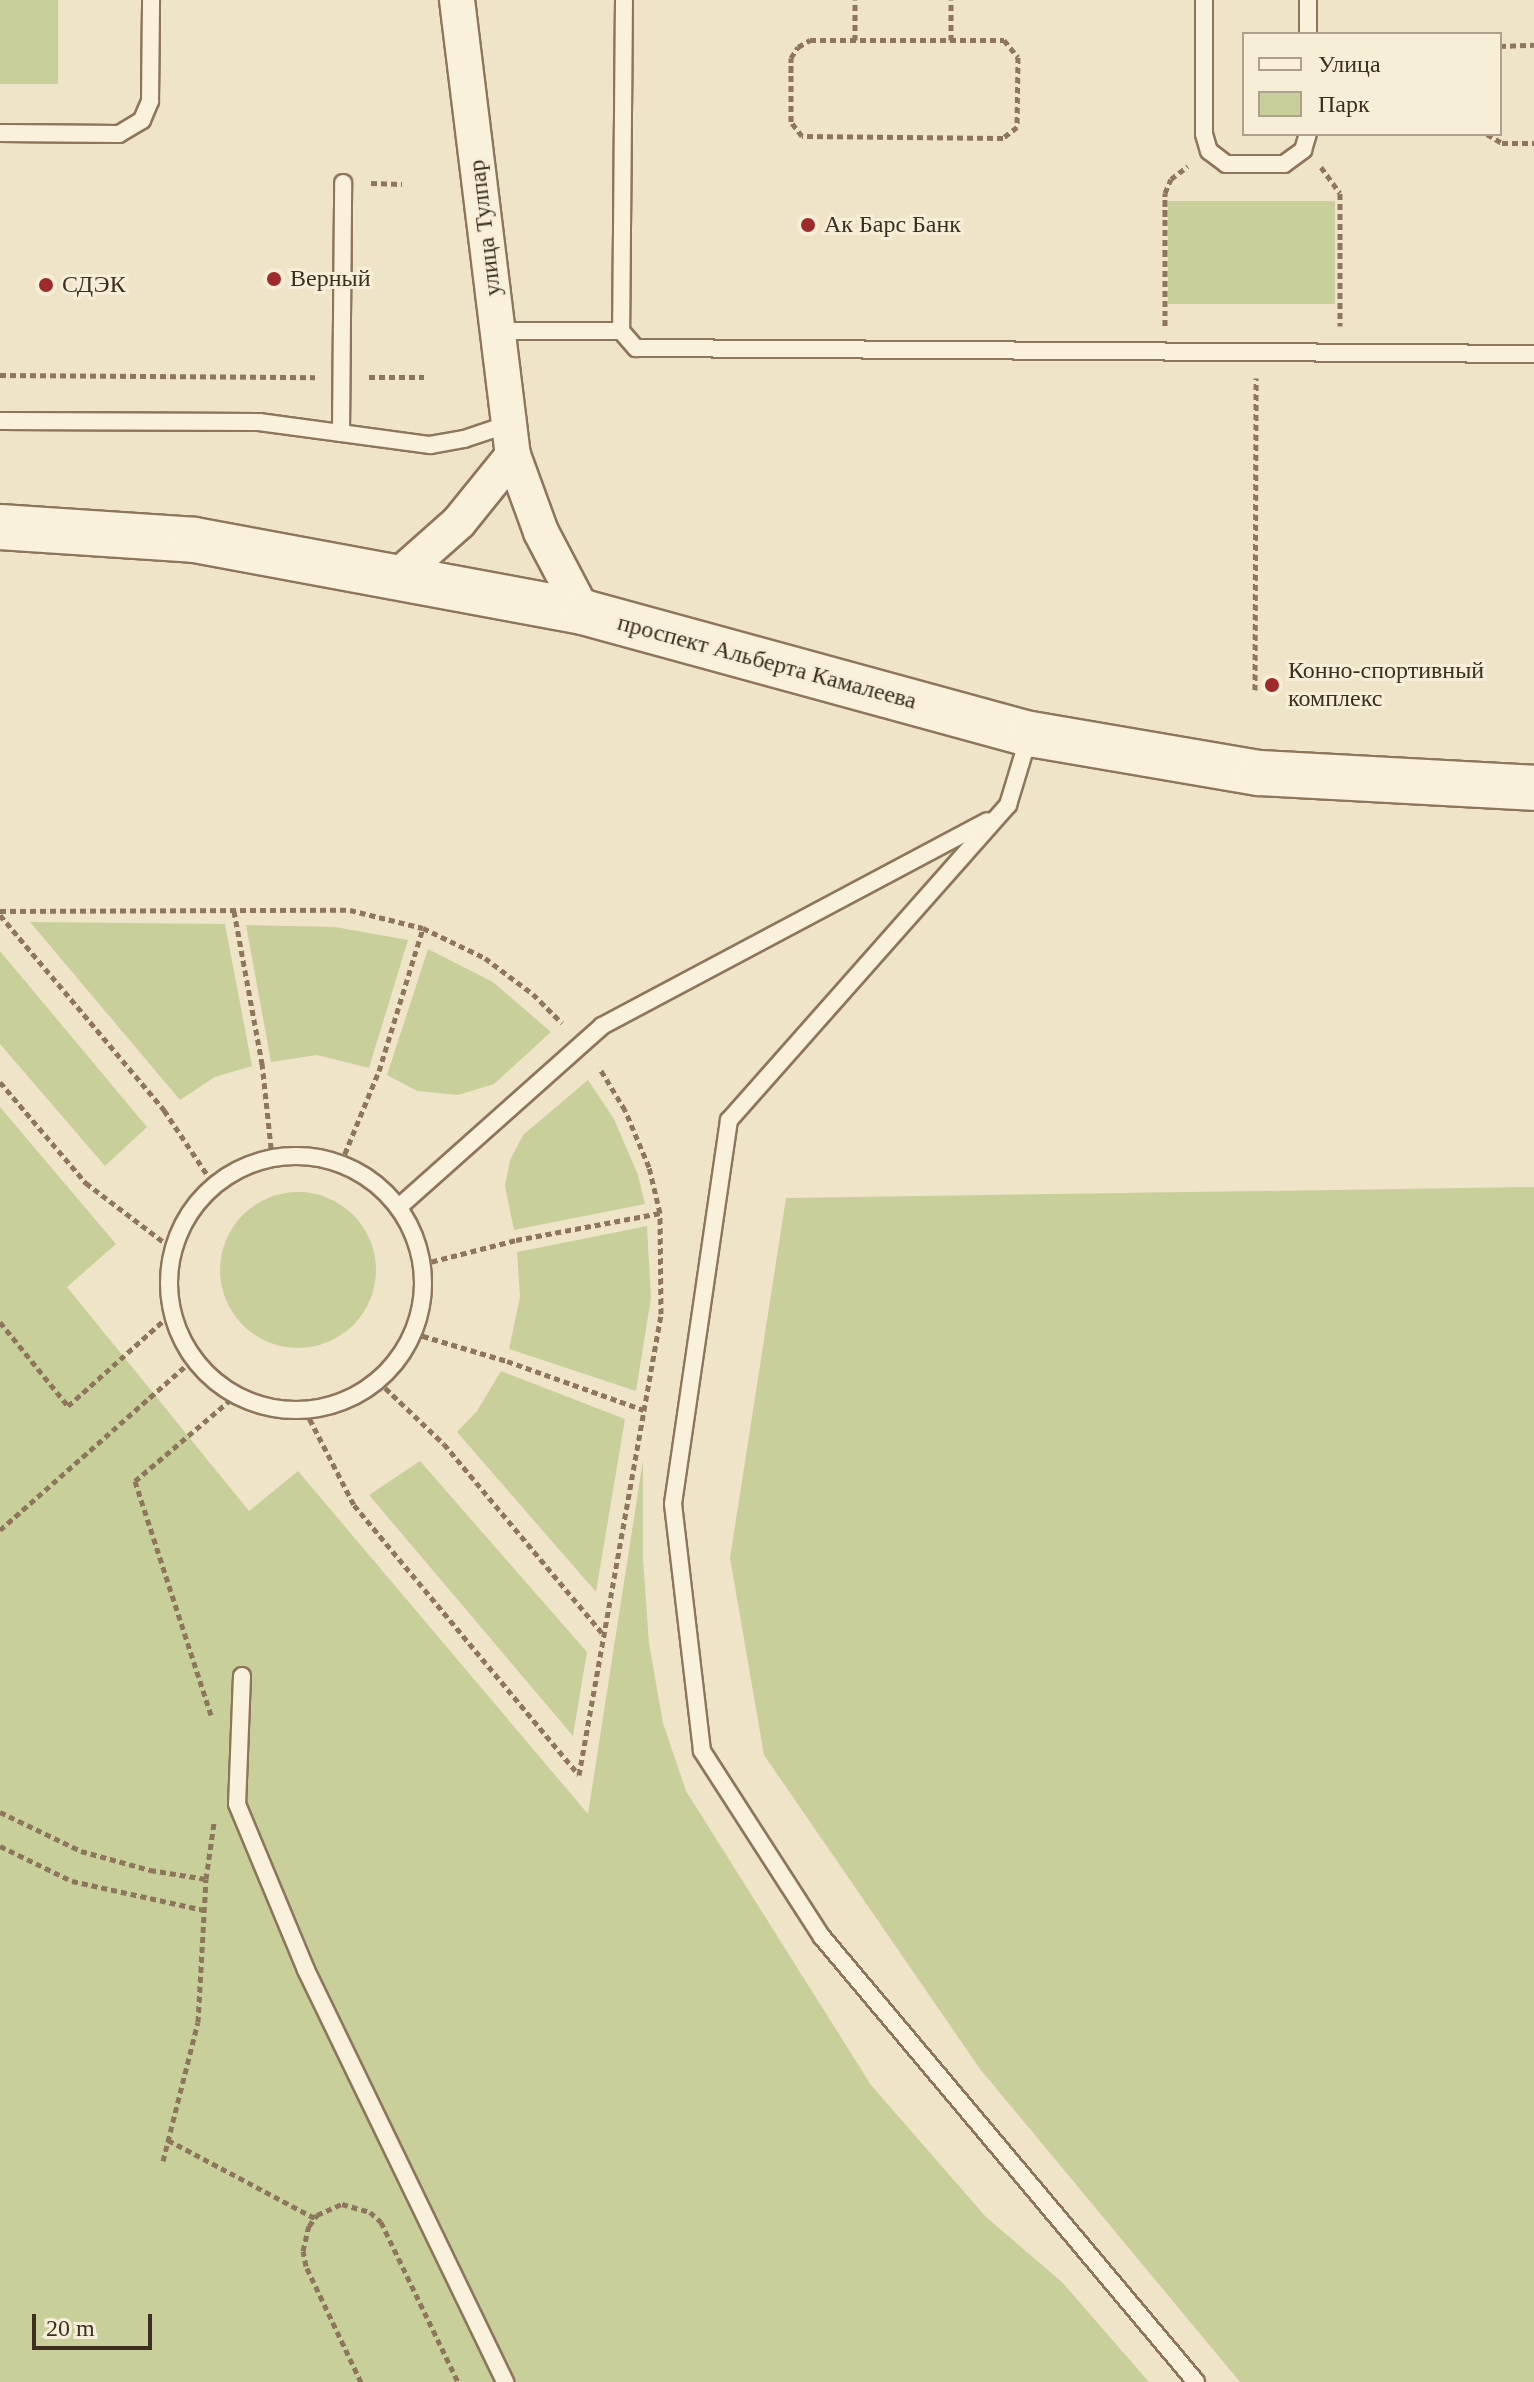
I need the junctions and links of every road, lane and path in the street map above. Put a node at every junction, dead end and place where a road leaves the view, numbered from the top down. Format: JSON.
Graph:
{"nodes":[{"id":1,"x":151,"y":0,"type":"edge"},
{"id":2,"x":457,"y":0,"type":"edge"},
{"id":3,"x":624,"y":0,"type":"edge"},
{"id":4,"x":855,"y":0,"type":"edge"},
{"id":5,"x":951,"y":0,"type":"edge"},
{"id":6,"x":1204,"y":0,"type":"edge"},
{"id":7,"x":1308,"y":0,"type":"edge"},
{"id":8,"x":1308,"y":32,"type":"edge"},
{"id":9,"x":855,"y":40,"type":"junction"},
{"id":10,"x":951,"y":40,"type":"junction"},
{"id":11,"x":1534,"y":45,"type":"edge"},
{"id":12,"x":1502,"y":46,"type":"edge"},
{"id":13,"x":0,"y":133,"type":"edge"},
{"id":14,"x":1490,"y":136,"type":"edge"},
{"id":15,"x":1305,"y":142,"type":"edge"},
{"id":16,"x":1534,"y":143,"type":"edge"},
{"id":17,"x":1209,"y":151,"type":"junction"},
{"id":18,"x":343,"y":183,"type":"dead end"},
{"id":19,"x":497,"y":331,"type":"junction"},
{"id":20,"x":621,"y":331,"type":"junction"},
{"id":21,"x":1165,"y":353,"type":"junction"},
{"id":22,"x":1256,"y":353,"type":"junction"},
{"id":23,"x":1340,"y":353,"type":"junction"},
{"id":24,"x":1534,"y":354,"type":"edge"},
{"id":25,"x":0,"y":375,"type":"edge"},
{"id":26,"x":342,"y":377,"type":"junction"},
{"id":27,"x":424,"y":377,"type":"dead end"},
{"id":28,"x":0,"y":421,"type":"edge"},
{"id":29,"x":341,"y":433,"type":"junction"},
{"id":30,"x":511,"y":440,"type":"junction"},
{"id":31,"x":0,"y":527,"type":"edge"},
{"id":32,"x":396,"y":578,"type":"junction"},
{"id":33,"x":583,"y":612,"type":"junction"},
{"id":34,"x":1255,"y":690,"type":"dead end"},
{"id":35,"x":1030,"y":734,"type":"junction"},
{"id":36,"x":1534,"y":788,"type":"edge"},
{"id":37,"x":996,"y":817,"type":"junction"},
{"id":38,"x":234,"y":911,"type":"junction"},
{"id":39,"x":0,"y":913,"type":"edge"},
{"id":40,"x":423,"y":928,"type":"junction"},
{"id":41,"x":580,"y":1045,"type":"junction"},
{"id":42,"x":0,"y":1082,"type":"edge"},
{"id":43,"x":272,"y":1157,"type":"junction"},
{"id":44,"x":341,"y":1163,"type":"junction"},
{"id":45,"x":214,"y":1185,"type":"junction"},
{"id":46,"x":399,"y":1207,"type":"junction"},
{"id":47,"x":660,"y":1213,"type":"junction"},
{"id":48,"x":173,"y":1249,"type":"junction"},
{"id":49,"x":422,"y":1264,"type":"junction"},
{"id":50,"x":172,"y":1313,"type":"junction"},
{"id":51,"x":0,"y":1322,"type":"edge"},
{"id":52,"x":413,"y":1333,"type":"junction"},
{"id":53,"x":193,"y":1359,"type":"junction"},
{"id":54,"x":378,"y":1381,"type":"junction"},
{"id":55,"x":235,"y":1396,"type":"junction"},
{"id":56,"x":305,"y":1410,"type":"junction"},
{"id":57,"x":644,"y":1410,"type":"junction"},
{"id":58,"x":0,"y":1530,"type":"edge"},
{"id":59,"x":602,"y":1633,"type":"junction"},
{"id":60,"x":242,"y":1676,"type":"dead end"},
{"id":61,"x":213,"y":1724,"type":"dead end"},
{"id":62,"x":0,"y":1812,"type":"edge"},
{"id":63,"x":215,"y":1817,"type":"dead end"},
{"id":64,"x":0,"y":1846,"type":"edge"},
{"id":65,"x":206,"y":1879,"type":"junction"},
{"id":66,"x":204,"y":1910,"type":"junction"},
{"id":67,"x":168,"y":2140,"type":"junction"},
{"id":68,"x":163,"y":2161,"type":"dead end"},
{"id":69,"x":315,"y":2218,"type":"junction"},
{"id":70,"x":361,"y":2382,"type":"edge"},
{"id":71,"x":458,"y":2382,"type":"edge"},
{"id":72,"x":505,"y":2382,"type":"edge"},
{"id":73,"x":1196,"y":2382,"type":"edge"}],
"edges":[{"from":1,"to":13,"type":"lane"},
{"from":2,"to":19,"type":"street","name":"улица Тулпар"},
{"from":3,"to":20,"type":"lane"},
{"from":4,"to":9,"type":"path"},
{"from":5,"to":10,"type":"path"},
{"from":6,"to":17,"type":"lane"},
{"from":7,"to":8,"type":"lane"},
{"from":9,"to":10,"type":"path"},
{"from":9,"to":10,"type":"path"},
{"from":11,"to":12,"type":"path"},
{"from":14,"to":16,"type":"path"},
{"from":15,"to":17,"type":"lane"},
{"from":15,"to":23,"type":"path"},
{"from":17,"to":21,"type":"path"},
{"from":18,"to":26,"type":"lane"},
{"from":19,"to":20,"type":"lane"},
{"from":19,"to":30,"type":"street","name":"улица Тулпар"},
{"from":20,"to":21,"type":"lane"},
{"from":21,"to":22,"type":"lane"},
{"from":22,"to":23,"type":"lane"},
{"from":22,"to":34,"type":"path"},
{"from":23,"to":24,"type":"lane"},
{"from":25,"to":26,"type":"path"},
{"from":26,"to":27,"type":"path"},
{"from":26,"to":29,"type":"lane"},
{"from":28,"to":29,"type":"lane"},
{"from":29,"to":30,"type":"lane"},
{"from":30,"to":32,"type":"street"},
{"from":30,"to":33,"type":"street","name":"улица Тулпар"},
{"from":31,"to":32,"type":"main road","name":"проспект Альберта Камалеева"},
{"from":32,"to":33,"type":"main road","name":"проспект Альберта Камалеева"},
{"from":33,"to":35,"type":"main road","name":"проспект Альберта Камалеева"},
{"from":35,"to":36,"type":"main road","name":"проспект Альберта Камалеева"},
{"from":35,"to":37,"type":"lane"},
{"from":37,"to":41,"type":"lane"},
{"from":37,"to":73,"type":"lane"},
{"from":38,"to":39,"type":"path"},
{"from":38,"to":40,"type":"path"},
{"from":38,"to":43,"type":"path"},
{"from":39,"to":45,"type":"path"},
{"from":40,"to":41,"type":"path"},
{"from":40,"to":44,"type":"path"},
{"from":41,"to":46,"type":"lane"},
{"from":41,"to":47,"type":"path"},
{"from":42,"to":48,"type":"path"},
{"from":43,"to":44,"type":"lane"},
{"from":43,"to":45,"type":"lane"},
{"from":44,"to":46,"type":"lane"},
{"from":45,"to":48,"type":"lane"},
{"from":46,"to":49,"type":"lane"},
{"from":47,"to":49,"type":"path"},
{"from":47,"to":57,"type":"path"},
{"from":48,"to":50,"type":"lane"},
{"from":49,"to":52,"type":"lane"},
{"from":50,"to":51,"type":"path"},
{"from":50,"to":53,"type":"lane"},
{"from":52,"to":54,"type":"lane"},
{"from":52,"to":57,"type":"path"},
{"from":53,"to":55,"type":"lane"},
{"from":53,"to":58,"type":"path"},
{"from":54,"to":56,"type":"lane"},
{"from":54,"to":59,"type":"path"},
{"from":55,"to":56,"type":"lane"},
{"from":55,"to":61,"type":"path"},
{"from":56,"to":59,"type":"path"},
{"from":57,"to":59,"type":"path"},
{"from":60,"to":72,"type":"lane"},
{"from":62,"to":65,"type":"path"},
{"from":63,"to":65,"type":"path"},
{"from":64,"to":66,"type":"path"},
{"from":65,"to":66,"type":"path"},
{"from":66,"to":67,"type":"path"},
{"from":67,"to":68,"type":"path"},
{"from":67,"to":69,"type":"path"},
{"from":69,"to":70,"type":"path"},
{"from":69,"to":71,"type":"path"}]}
